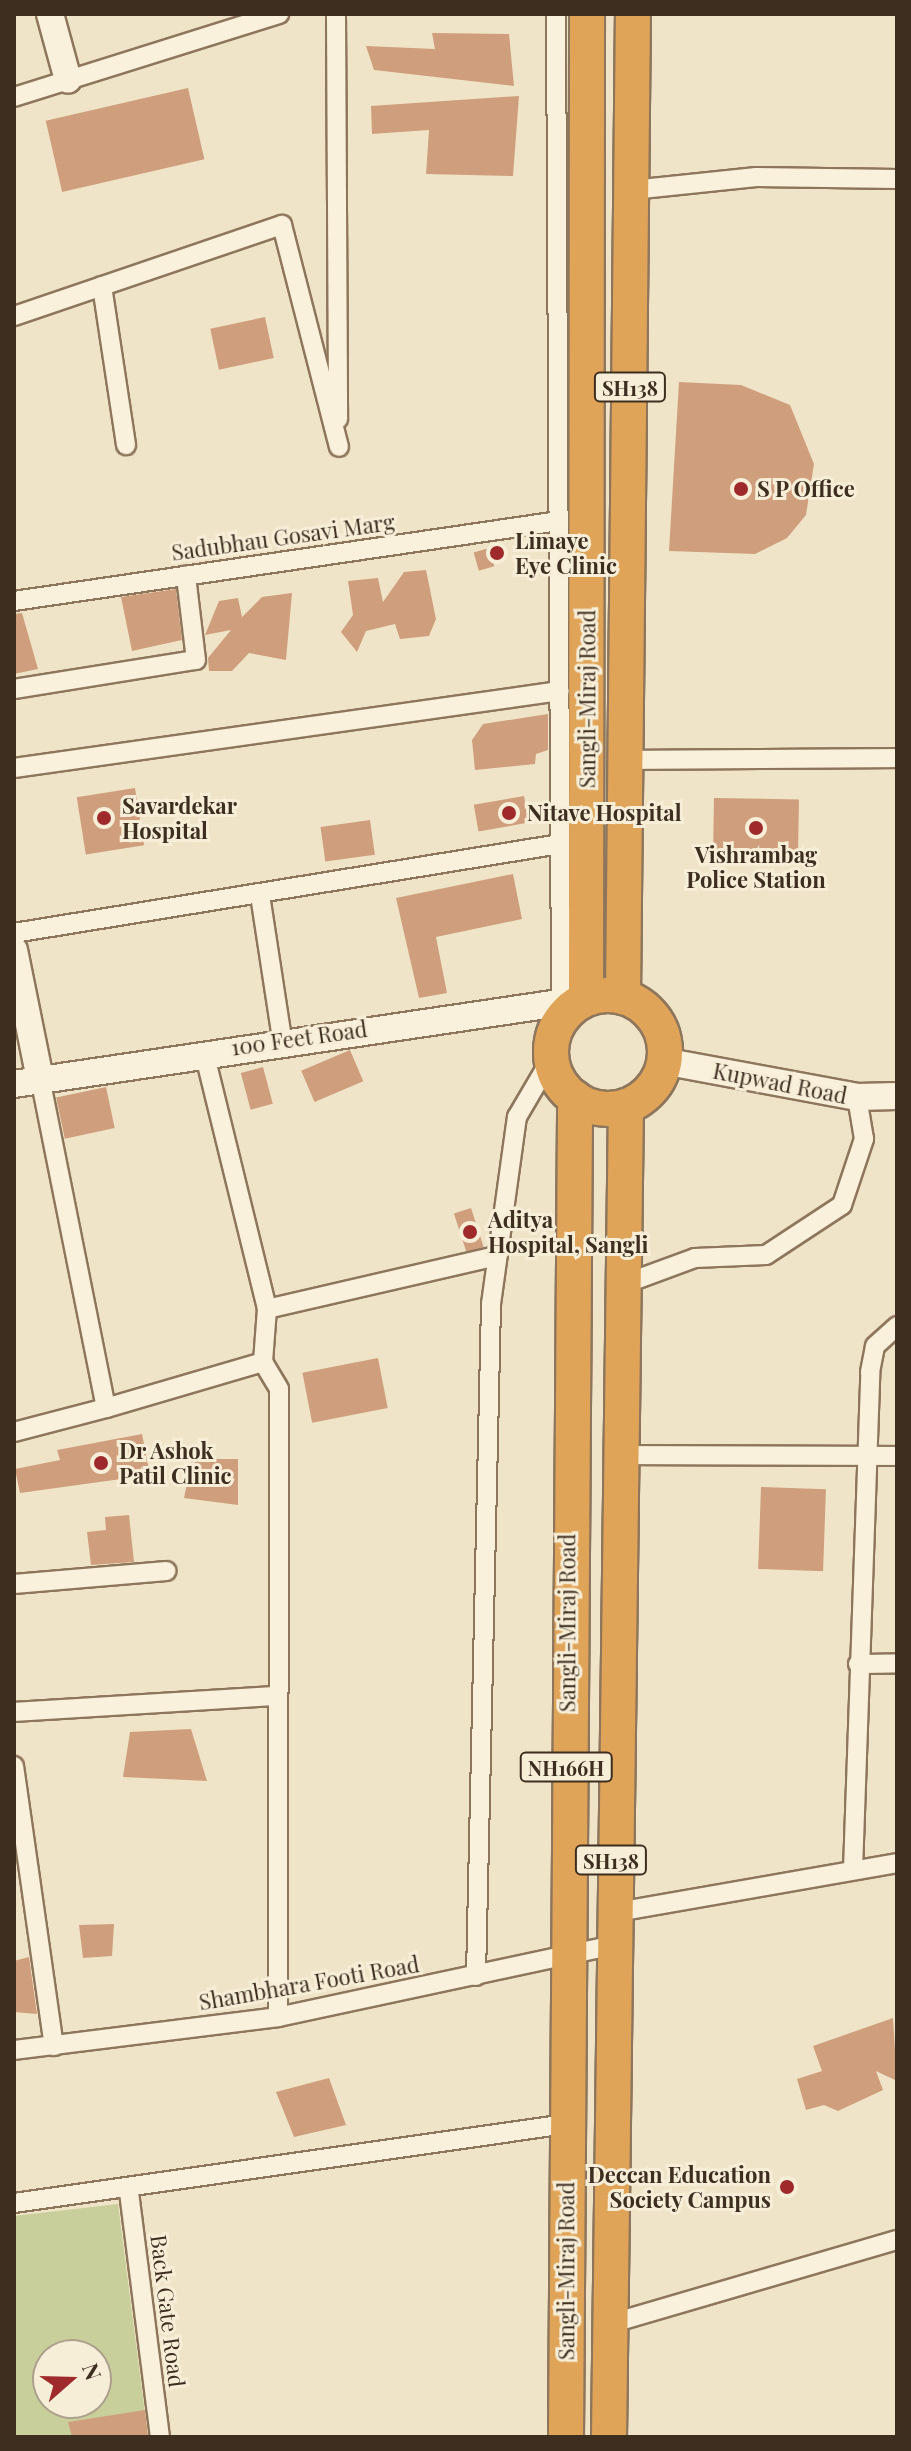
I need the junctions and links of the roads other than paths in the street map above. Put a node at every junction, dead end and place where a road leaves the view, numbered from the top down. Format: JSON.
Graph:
{"nodes":[{"id":1,"x":50,"y":14,"type":"edge"},
{"id":2,"x":279,"y":14,"type":"edge"},
{"id":3,"x":336,"y":14,"type":"edge"},
{"id":4,"x":556,"y":14,"type":"edge"},
{"id":5,"x":587,"y":14,"type":"edge"},
{"id":6,"x":633,"y":14,"type":"edge"},
{"id":7,"x":68,"y":80,"type":"junction"},
{"id":8,"x":14,"y":97,"type":"edge"},
{"id":9,"x":897,"y":179,"type":"edge"},
{"id":10,"x":632,"y":190,"type":"junction"},
{"id":11,"x":102,"y":286,"type":"junction"},
{"id":12,"x":14,"y":314,"type":"edge"},
{"id":13,"x":126,"y":445,"type":"dead end"},
{"id":14,"x":559,"y":521,"type":"junction"},
{"id":15,"x":186,"y":576,"type":"junction"},
{"id":16,"x":14,"y":601,"type":"edge"},
{"id":17,"x":14,"y":689,"type":"edge"},
{"id":18,"x":560,"y":691,"type":"junction"},
{"id":19,"x":897,"y":758,"type":"edge"},
{"id":20,"x":626,"y":760,"type":"junction"},
{"id":21,"x":14,"y":768,"type":"edge"},
{"id":22,"x":560,"y":844,"type":"junction"},
{"id":23,"x":260,"y":895,"type":"junction"},
{"id":24,"x":14,"y":933,"type":"edge"},
{"id":25,"x":14,"y":950,"type":"edge"},
{"id":26,"x":623,"y":997,"type":"junction"},
{"id":27,"x":573,"y":1001,"type":"junction"},
{"id":28,"x":282,"y":1039,"type":"junction"},
{"id":29,"x":204,"y":1052,"type":"junction"},
{"id":30,"x":551,"y":1059,"type":"junction"},
{"id":31,"x":663,"y":1061,"type":"junction"},
{"id":32,"x":27,"y":1081,"type":"edge"},
{"id":33,"x":897,"y":1096,"type":"edge"},
{"id":34,"x":857,"y":1097,"type":"junction"},
{"id":35,"x":575,"y":1098,"type":"junction"},
{"id":36,"x":626,"y":1106,"type":"junction"},
{"id":37,"x":497,"y":1256,"type":"junction"},
{"id":38,"x":627,"y":1283,"type":"junction"},
{"id":39,"x":267,"y":1309,"type":"junction"},
{"id":40,"x":897,"y":1326,"type":"edge"},
{"id":41,"x":263,"y":1362,"type":"junction"},
{"id":42,"x":106,"y":1408,"type":"junction"},
{"id":43,"x":14,"y":1432,"type":"edge"},
{"id":44,"x":618,"y":1455,"type":"junction"},
{"id":45,"x":864,"y":1456,"type":"junction"},
{"id":46,"x":897,"y":1456,"type":"edge"},
{"id":47,"x":166,"y":1571,"type":"dead end"},
{"id":48,"x":14,"y":1584,"type":"edge"},
{"id":49,"x":897,"y":1663,"type":"edge"},
{"id":50,"x":858,"y":1664,"type":"junction"},
{"id":51,"x":278,"y":1696,"type":"junction"},
{"id":52,"x":14,"y":1712,"type":"edge"},
{"id":53,"x":14,"y":1766,"type":"edge"},
{"id":54,"x":897,"y":1863,"type":"edge"},
{"id":55,"x":853,"y":1870,"type":"junction"},
{"id":56,"x":610,"y":1930,"type":"junction"},
{"id":57,"x":566,"y":1956,"type":"junction"},
{"id":58,"x":476,"y":1976,"type":"junction"},
{"id":59,"x":278,"y":2017,"type":"junction"},
{"id":60,"x":54,"y":2046,"type":"junction"},
{"id":61,"x":14,"y":2050,"type":"edge"},
{"id":62,"x":566,"y":2124,"type":"junction"},
{"id":63,"x":129,"y":2192,"type":"junction"},
{"id":64,"x":14,"y":2203,"type":"edge"},
{"id":65,"x":897,"y":2240,"type":"edge"},
{"id":66,"x":609,"y":2324,"type":"junction"},
{"id":67,"x":160,"y":2437,"type":"edge"},
{"id":68,"x":566,"y":2437,"type":"edge"},
{"id":69,"x":609,"y":2437,"type":"edge"}],
"edges":[{"from":1,"to":7,"type":"main road"},
{"from":2,"to":7,"type":"street"},
{"from":3,"to":11,"type":"street"},
{"from":4,"to":14,"type":"street"},
{"from":5,"to":27,"type":"highway","name":"Sangli-Miraj Road"},
{"from":6,"to":10,"type":"highway","name":"Sangli-Miraj Road","number":"SH138"},
{"from":7,"to":8,"type":"street"},
{"from":9,"to":10,"type":"street"},
{"from":10,"to":20,"type":"highway","name":"Sangli-Miraj Road","number":"SH138"},
{"from":11,"to":12,"type":"street"},
{"from":11,"to":13,"type":"street"},
{"from":14,"to":15,"type":"street","name":"Sadubhau Gosavi Marg"},
{"from":14,"to":18,"type":"street"},
{"from":15,"to":16,"type":"street","name":"Sadubhau Gosavi Marg"},
{"from":15,"to":17,"type":"street"},
{"from":18,"to":21,"type":"street"},
{"from":18,"to":22,"type":"street"},
{"from":19,"to":20,"type":"street"},
{"from":20,"to":26,"type":"highway","name":"Sangli-Miraj Road"},
{"from":22,"to":23,"type":"street"},
{"from":22,"to":27,"type":"street"},
{"from":23,"to":24,"type":"street"},
{"from":23,"to":28,"type":"street"},
{"from":25,"to":32,"type":"main road"},
{"from":26,"to":27,"type":"highway"},
{"from":26,"to":31,"type":"highway"},
{"from":27,"to":28,"type":"main road","name":"100 Feet Road"},
{"from":27,"to":30,"type":"highway"},
{"from":28,"to":29,"type":"main road","name":"100 Feet Road"},
{"from":29,"to":32,"type":"main road","name":"100 Feet Road"},
{"from":29,"to":39,"type":"street"},
{"from":30,"to":35,"type":"highway"},
{"from":30,"to":37,"type":"street"},
{"from":31,"to":34,"type":"main road","name":"Kupwad Road"},
{"from":31,"to":36,"type":"highway"},
{"from":32,"to":42,"type":"street"},
{"from":33,"to":34,"type":"main road","name":"Kupwad Road"},
{"from":34,"to":38,"type":"street"},
{"from":35,"to":36,"type":"highway"},
{"from":35,"to":57,"type":"highway","name":"Sangli-Miraj Road","number":"NH166H"},
{"from":36,"to":38,"type":"highway","name":"Sangli-Miraj Road","number":"SH138"},
{"from":37,"to":39,"type":"street"},
{"from":37,"to":58,"type":"street"},
{"from":38,"to":44,"type":"highway","name":"Sangli-Miraj Road","number":"SH138"},
{"from":39,"to":41,"type":"street"},
{"from":40,"to":45,"type":"street"},
{"from":41,"to":42,"type":"street"},
{"from":41,"to":51,"type":"street"},
{"from":42,"to":43,"type":"street"},
{"from":44,"to":45,"type":"street"},
{"from":44,"to":56,"type":"highway","name":"Sangli-Miraj Road","number":"SH138"},
{"from":45,"to":46,"type":"street"},
{"from":45,"to":50,"type":"street"},
{"from":47,"to":48,"type":"street"},
{"from":49,"to":50,"type":"street"},
{"from":50,"to":55,"type":"street"},
{"from":51,"to":52,"type":"street"},
{"from":51,"to":59,"type":"street"},
{"from":53,"to":60,"type":"street"},
{"from":54,"to":55,"type":"street","name":"Shambhara Footi Road"},
{"from":55,"to":56,"type":"street","name":"Shambhara Footi Road"},
{"from":56,"to":57,"type":"street","name":"Shambhara Footi Road"},
{"from":56,"to":66,"type":"highway","name":"Sangli-Miraj Road","number":"SH138"},
{"from":57,"to":58,"type":"street","name":"Shambhara Footi Road"},
{"from":57,"to":62,"type":"highway","name":"Sangli-Miraj Road","number":"NH166H"},
{"from":58,"to":59,"type":"street","name":"Shambhara Footi Road"},
{"from":59,"to":60,"type":"street","name":"Shambhara Footi Road"},
{"from":60,"to":61,"type":"street","name":"Shambhara Footi Road"},
{"from":62,"to":63,"type":"street"},
{"from":62,"to":68,"type":"highway","name":"Sangli-Miraj Road","number":"NH166H"},
{"from":63,"to":64,"type":"street"},
{"from":63,"to":67,"type":"street","name":"Back Gate Road"},
{"from":65,"to":66,"type":"street"},
{"from":66,"to":69,"type":"highway","name":"Sangli-Miraj Road","number":"SH138"}]}
